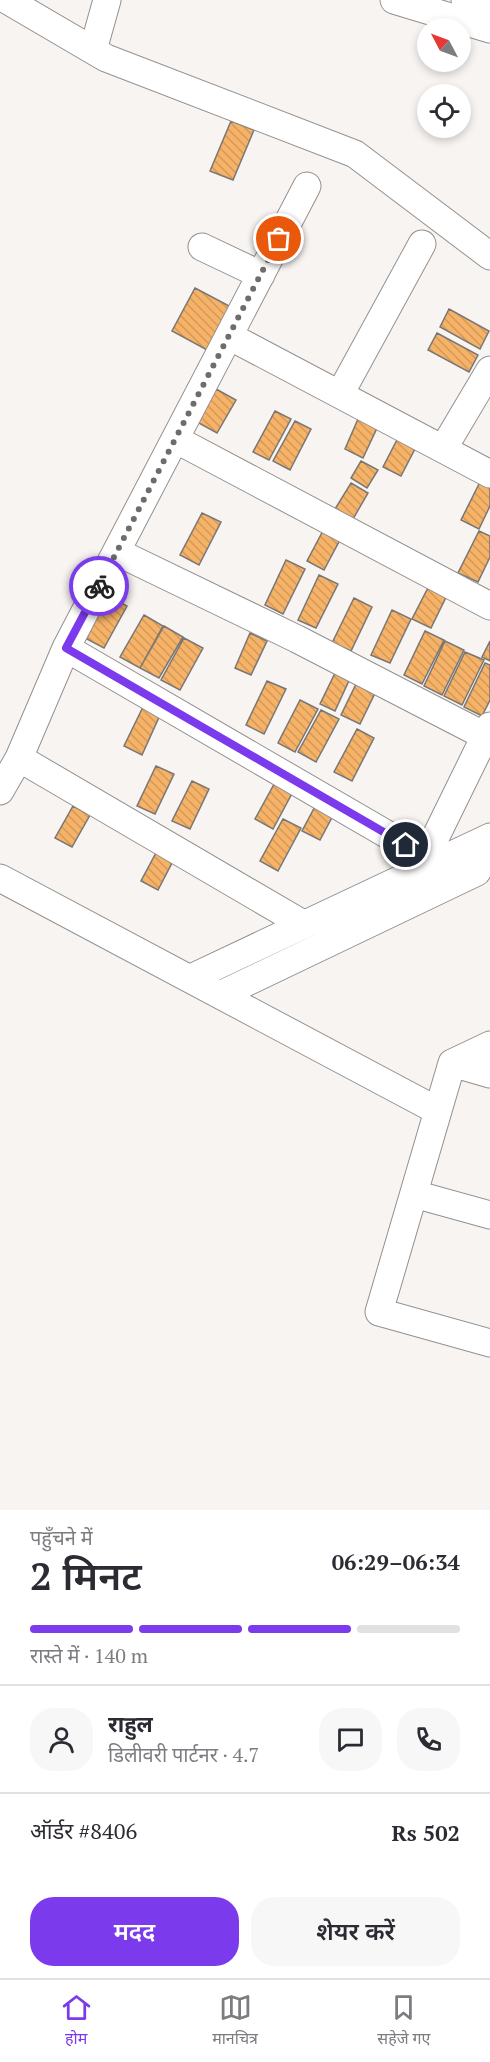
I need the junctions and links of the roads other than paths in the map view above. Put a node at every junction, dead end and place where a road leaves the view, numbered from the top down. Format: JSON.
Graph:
{"nodes":[{"id":1,"x":7,"y":0,"type":"edge"},
{"id":2,"x":107,"y":0,"type":"edge"},
{"id":3,"x":394,"y":0,"type":"edge"},
{"id":4,"x":465,"y":0,"type":"edge"},
{"id":5,"x":490,"y":8,"type":"edge"},
{"id":6,"x":490,"y":29,"type":"edge"},
{"id":7,"x":93,"y":50,"type":"junction"},
{"id":8,"x":307,"y":186,"type":"dead end"},
{"id":9,"x":422,"y":244,"type":"dead end"},
{"id":10,"x":202,"y":247,"type":"dead end"},
{"id":11,"x":490,"y":256,"type":"edge"},
{"id":12,"x":261,"y":275,"type":"junction"},
{"id":13,"x":229,"y":336,"type":"junction"},
{"id":14,"x":490,"y":370,"type":"edge"},
{"id":15,"x":340,"y":394,"type":"junction"},
{"id":16,"x":176,"y":439,"type":"junction"},
{"id":17,"x":443,"y":449,"type":"junction"},
{"id":18,"x":490,"y":474,"type":"edge"},
{"id":19,"x":117,"y":552,"type":"junction"},
{"id":20,"x":490,"y":606,"type":"edge"},
{"id":21,"x":66,"y":648,"type":"junction"},
{"id":22,"x":487,"y":731,"type":"edge"},
{"id":23,"x":20,"y":758,"type":"junction"},
{"id":24,"x":0,"y":790,"type":"edge"},
{"id":25,"x":490,"y":837,"type":"edge"},
{"id":26,"x":490,"y":846,"type":"edge"},
{"id":27,"x":423,"y":864,"type":"junction"},
{"id":28,"x":0,"y":878,"type":"edge"},
{"id":29,"x":303,"y":924,"type":"junction"},
{"id":30,"x":191,"y":978,"type":"junction"},
{"id":31,"x":222,"y":994,"type":"junction"},
{"id":32,"x":490,"y":1045,"type":"edge"},
{"id":33,"x":453,"y":1063,"type":"junction"},
{"id":34,"x":490,"y":1074,"type":"edge"},
{"id":35,"x":438,"y":1111,"type":"junction"},
{"id":36,"x":414,"y":1194,"type":"junction"},
{"id":37,"x":490,"y":1215,"type":"edge"},
{"id":38,"x":490,"y":1343,"type":"edge"}],
"edges":[{"from":1,"to":7,"type":"street"},
{"from":2,"to":7,"type":"street"},
{"from":3,"to":6,"type":"street"},
{"from":4,"to":5,"type":"street"},
{"from":7,"to":11,"type":"street"},
{"from":8,"to":12,"type":"street"},
{"from":9,"to":15,"type":"street"},
{"from":10,"to":12,"type":"street"},
{"from":12,"to":13,"type":"street"},
{"from":13,"to":15,"type":"street"},
{"from":13,"to":16,"type":"street"},
{"from":14,"to":17,"type":"street"},
{"from":15,"to":17,"type":"street"},
{"from":16,"to":19,"type":"street"},
{"from":16,"to":20,"type":"street"},
{"from":17,"to":18,"type":"street"},
{"from":19,"to":21,"type":"street"},
{"from":19,"to":22,"type":"street"},
{"from":21,"to":23,"type":"street"},
{"from":21,"to":27,"type":"street"},
{"from":22,"to":27,"type":"street"},
{"from":23,"to":24,"type":"street"},
{"from":23,"to":29,"type":"street"},
{"from":25,"to":27,"type":"street"},
{"from":26,"to":31,"type":"street"},
{"from":27,"to":29,"type":"street"},
{"from":28,"to":30,"type":"street"},
{"from":29,"to":30,"type":"street"},
{"from":30,"to":31,"type":"street"},
{"from":31,"to":35,"type":"street"},
{"from":32,"to":33,"type":"street"},
{"from":33,"to":34,"type":"street"},
{"from":33,"to":35,"type":"street"},
{"from":35,"to":36,"type":"street"},
{"from":36,"to":37,"type":"street"},
{"from":36,"to":38,"type":"street"}]}
